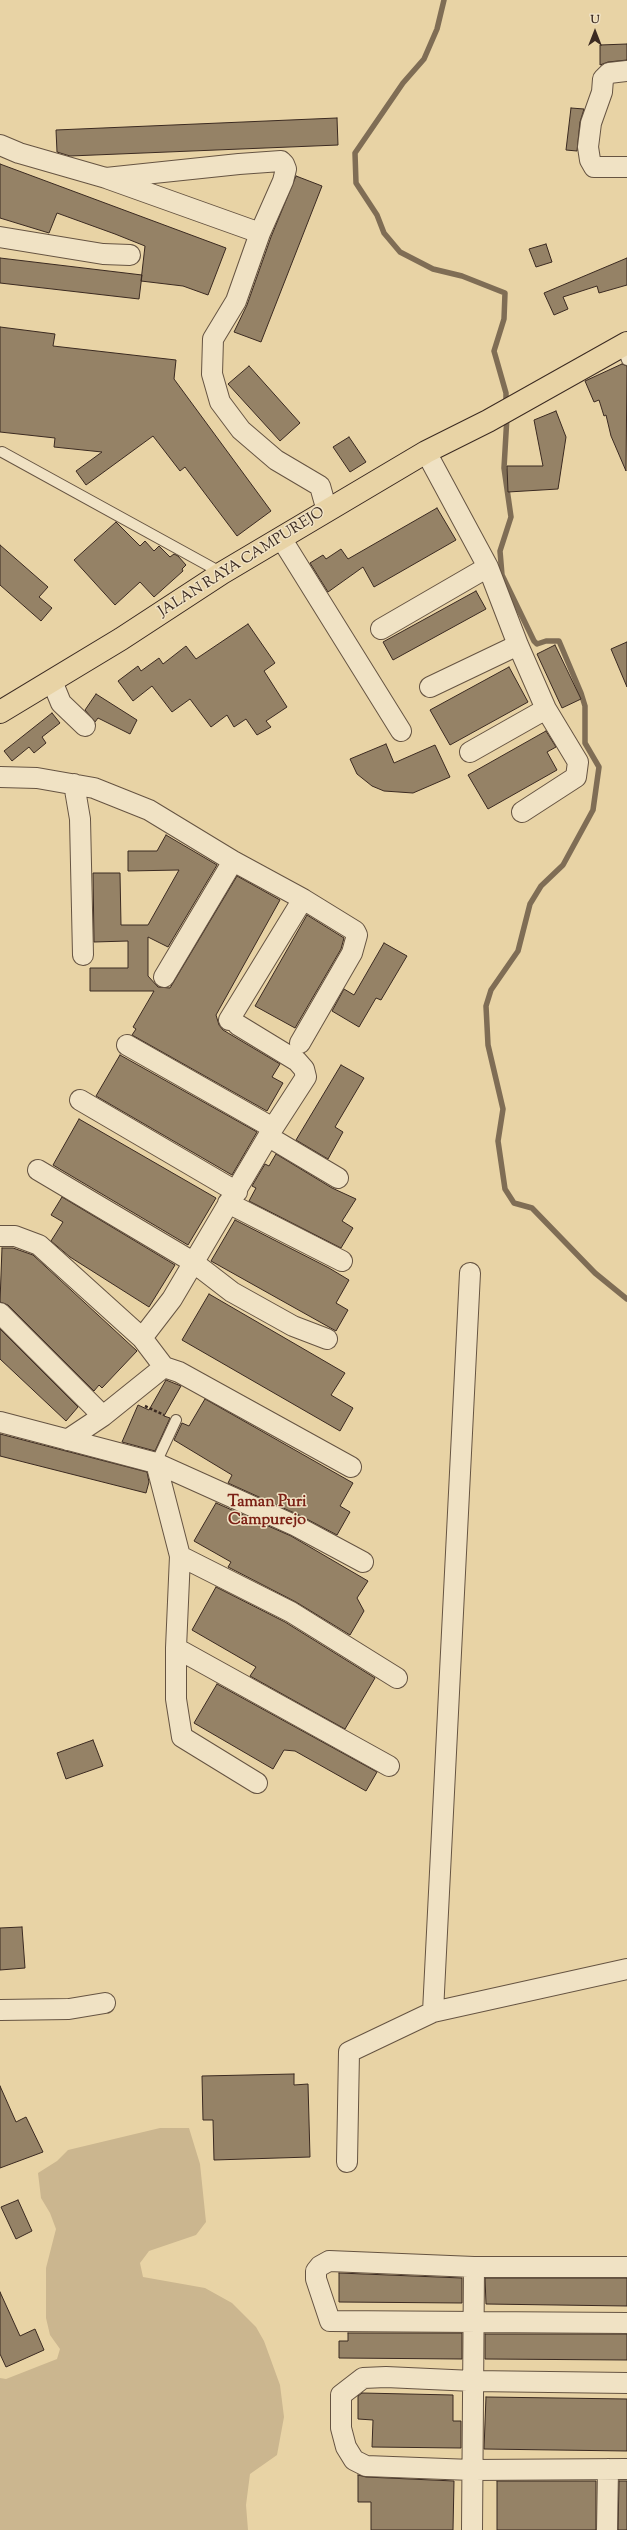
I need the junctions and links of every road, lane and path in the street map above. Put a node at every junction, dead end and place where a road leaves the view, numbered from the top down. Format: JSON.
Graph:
{"nodes":[{"id":1,"x":627,"y":71,"type":"edge"},
{"id":2,"x":0,"y":145,"type":"edge"},
{"id":3,"x":627,"y":167,"type":"edge"},
{"id":4,"x":106,"y":178,"type":"junction"},
{"id":5,"x":260,"y":233,"type":"junction"},
{"id":6,"x":0,"y":237,"type":"edge"},
{"id":7,"x":130,"y":255,"type":"dead end"},
{"id":8,"x":625,"y":350,"type":"edge"},
{"id":9,"x":2,"y":452,"type":"dead end"},
{"id":10,"x":426,"y":452,"type":"junction"},
{"id":11,"x":327,"y":511,"type":"junction"},
{"id":12,"x":281,"y":538,"type":"junction"},
{"id":13,"x":488,"y":567,"type":"junction"},
{"id":14,"x":222,"y":573,"type":"junction"},
{"id":15,"x":381,"y":629,"type":"dead end"},
{"id":16,"x":518,"y":645,"type":"junction"},
{"id":17,"x":52,"y":681,"type":"junction"},
{"id":18,"x":430,"y":687,"type":"dead end"},
{"id":19,"x":546,"y":709,"type":"junction"},
{"id":20,"x":0,"y":712,"type":"edge"},
{"id":21,"x":86,"y":726,"type":"dead end"},
{"id":22,"x":401,"y":731,"type":"dead end"},
{"id":23,"x":470,"y":752,"type":"dead end"},
{"id":24,"x":0,"y":777,"type":"edge"},
{"id":25,"x":74,"y":784,"type":"junction"},
{"id":26,"x":522,"y":812,"type":"dead end"},
{"id":27,"x":233,"y":861,"type":"junction"},
{"id":28,"x":303,"y":899,"type":"junction"},
{"id":29,"x":83,"y":955,"type":"dead end"},
{"id":30,"x":164,"y":976,"type":"dead end"},
{"id":31,"x":300,"y":1043,"type":"dead end"},
{"id":32,"x":127,"y":1045,"type":"dead end"},
{"id":33,"x":80,"y":1100,"type":"dead end"},
{"id":34,"x":271,"y":1133,"type":"junction"},
{"id":35,"x":38,"y":1170,"type":"dead end"},
{"id":36,"x":338,"y":1178,"type":"dead end"},
{"id":37,"x":233,"y":1198,"type":"junction"},
{"id":38,"x":0,"y":1236,"type":"edge"},
{"id":39,"x":342,"y":1261,"type":"dead end"},
{"id":40,"x":193,"y":1262,"type":"junction"},
{"id":41,"x":470,"y":1273,"type":"dead end"},
{"id":42,"x":0,"y":1313,"type":"edge"},
{"id":43,"x":142,"y":1338,"type":"junction"},
{"id":44,"x":327,"y":1340,"type":"dead end"},
{"id":45,"x":164,"y":1367,"type":"junction"},
{"id":46,"x":126,"y":1398,"type":"junction"},
{"id":47,"x":103,"y":1416,"type":"junction"},
{"id":48,"x":176,"y":1420,"type":"joint"},
{"id":49,"x":0,"y":1422,"type":"edge"},
{"id":50,"x":67,"y":1440,"type":"junction"},
{"id":51,"x":156,"y":1463,"type":"junction"},
{"id":52,"x":351,"y":1467,"type":"dead end"},
{"id":53,"x":180,"y":1556,"type":"junction"},
{"id":54,"x":363,"y":1562,"type":"dead end"},
{"id":55,"x":176,"y":1648,"type":"junction"},
{"id":56,"x":397,"y":1678,"type":"dead end"},
{"id":57,"x":389,"y":1766,"type":"dead end"},
{"id":58,"x":257,"y":1783,"type":"dead end"},
{"id":59,"x":627,"y":1969,"type":"edge"},
{"id":60,"x":106,"y":2003,"type":"dead end"},
{"id":61,"x":0,"y":2010,"type":"edge"},
{"id":62,"x":432,"y":2012,"type":"junction"},
{"id":63,"x":347,"y":2162,"type":"dead end"},
{"id":64,"x":474,"y":2267,"type":"junction"},
{"id":65,"x":627,"y":2267,"type":"edge"},
{"id":66,"x":472,"y":2322,"type":"junction"},
{"id":67,"x":627,"y":2323,"type":"edge"},
{"id":68,"x":473,"y":2381,"type":"junction"},
{"id":69,"x":627,"y":2383,"type":"edge"},
{"id":70,"x":618,"y":2469,"type":"edge"},
{"id":71,"x":472,"y":2470,"type":"junction"},
{"id":72,"x":472,"y":2530,"type":"edge"},
{"id":73,"x":607,"y":2530,"type":"edge"}],
"edges":[{"from":1,"to":3,"type":"street"},
{"from":2,"to":4,"type":"street"},
{"from":4,"to":5,"type":"street"},
{"from":4,"to":5,"type":"street"},
{"from":5,"to":11,"type":"street"},
{"from":6,"to":7,"type":"street"},
{"from":8,"to":10,"type":"main road","name":"JALAN RAYA CAMPUREJO"},
{"from":9,"to":14,"type":"lane"},
{"from":10,"to":11,"type":"main road","name":"JALAN RAYA CAMPUREJO"},
{"from":10,"to":13,"type":"street"},
{"from":11,"to":12,"type":"main road","name":"JALAN RAYA CAMPUREJO"},
{"from":12,"to":14,"type":"main road","name":"JALAN RAYA CAMPUREJO"},
{"from":12,"to":22,"type":"street"},
{"from":13,"to":15,"type":"street"},
{"from":13,"to":16,"type":"street"},
{"from":14,"to":17,"type":"main road","name":"JALAN RAYA CAMPUREJO"},
{"from":16,"to":18,"type":"street"},
{"from":16,"to":19,"type":"street"},
{"from":17,"to":20,"type":"main road","name":"JALAN RAYA CAMPUREJO"},
{"from":17,"to":21,"type":"street"},
{"from":19,"to":23,"type":"street"},
{"from":19,"to":26,"type":"street"},
{"from":24,"to":25,"type":"street"},
{"from":25,"to":27,"type":"street"},
{"from":25,"to":29,"type":"street"},
{"from":27,"to":28,"type":"street"},
{"from":27,"to":30,"type":"street"},
{"from":28,"to":31,"type":"street"},
{"from":28,"to":34,"type":"street"},
{"from":32,"to":34,"type":"street"},
{"from":33,"to":37,"type":"street"},
{"from":34,"to":36,"type":"street"},
{"from":34,"to":37,"type":"street"},
{"from":35,"to":40,"type":"street"},
{"from":37,"to":39,"type":"street"},
{"from":37,"to":40,"type":"street"},
{"from":38,"to":43,"type":"street"},
{"from":40,"to":43,"type":"street"},
{"from":40,"to":44,"type":"street"},
{"from":41,"to":62,"type":"street"},
{"from":42,"to":47,"type":"street"},
{"from":43,"to":45,"type":"street"},
{"from":45,"to":46,"type":"street"},
{"from":45,"to":52,"type":"street"},
{"from":46,"to":47,"type":"street"},
{"from":46,"to":48,"type":"path"},
{"from":47,"to":50,"type":"street"},
{"from":48,"to":51,"type":"lane"},
{"from":49,"to":50,"type":"street"},
{"from":50,"to":51,"type":"street"},
{"from":51,"to":53,"type":"street"},
{"from":51,"to":54,"type":"street"},
{"from":53,"to":55,"type":"street"},
{"from":53,"to":56,"type":"street"},
{"from":55,"to":57,"type":"street"},
{"from":55,"to":58,"type":"street"},
{"from":59,"to":62,"type":"street"},
{"from":60,"to":61,"type":"street"},
{"from":62,"to":63,"type":"street"},
{"from":64,"to":65,"type":"street"},
{"from":64,"to":66,"type":"street"},
{"from":64,"to":66,"type":"street"},
{"from":66,"to":67,"type":"street"},
{"from":66,"to":68,"type":"street"},
{"from":68,"to":69,"type":"street"},
{"from":68,"to":71,"type":"street"},
{"from":68,"to":71,"type":"street"},
{"from":70,"to":71,"type":"street"},
{"from":70,"to":73,"type":"street"},
{"from":71,"to":72,"type":"street"}]}
